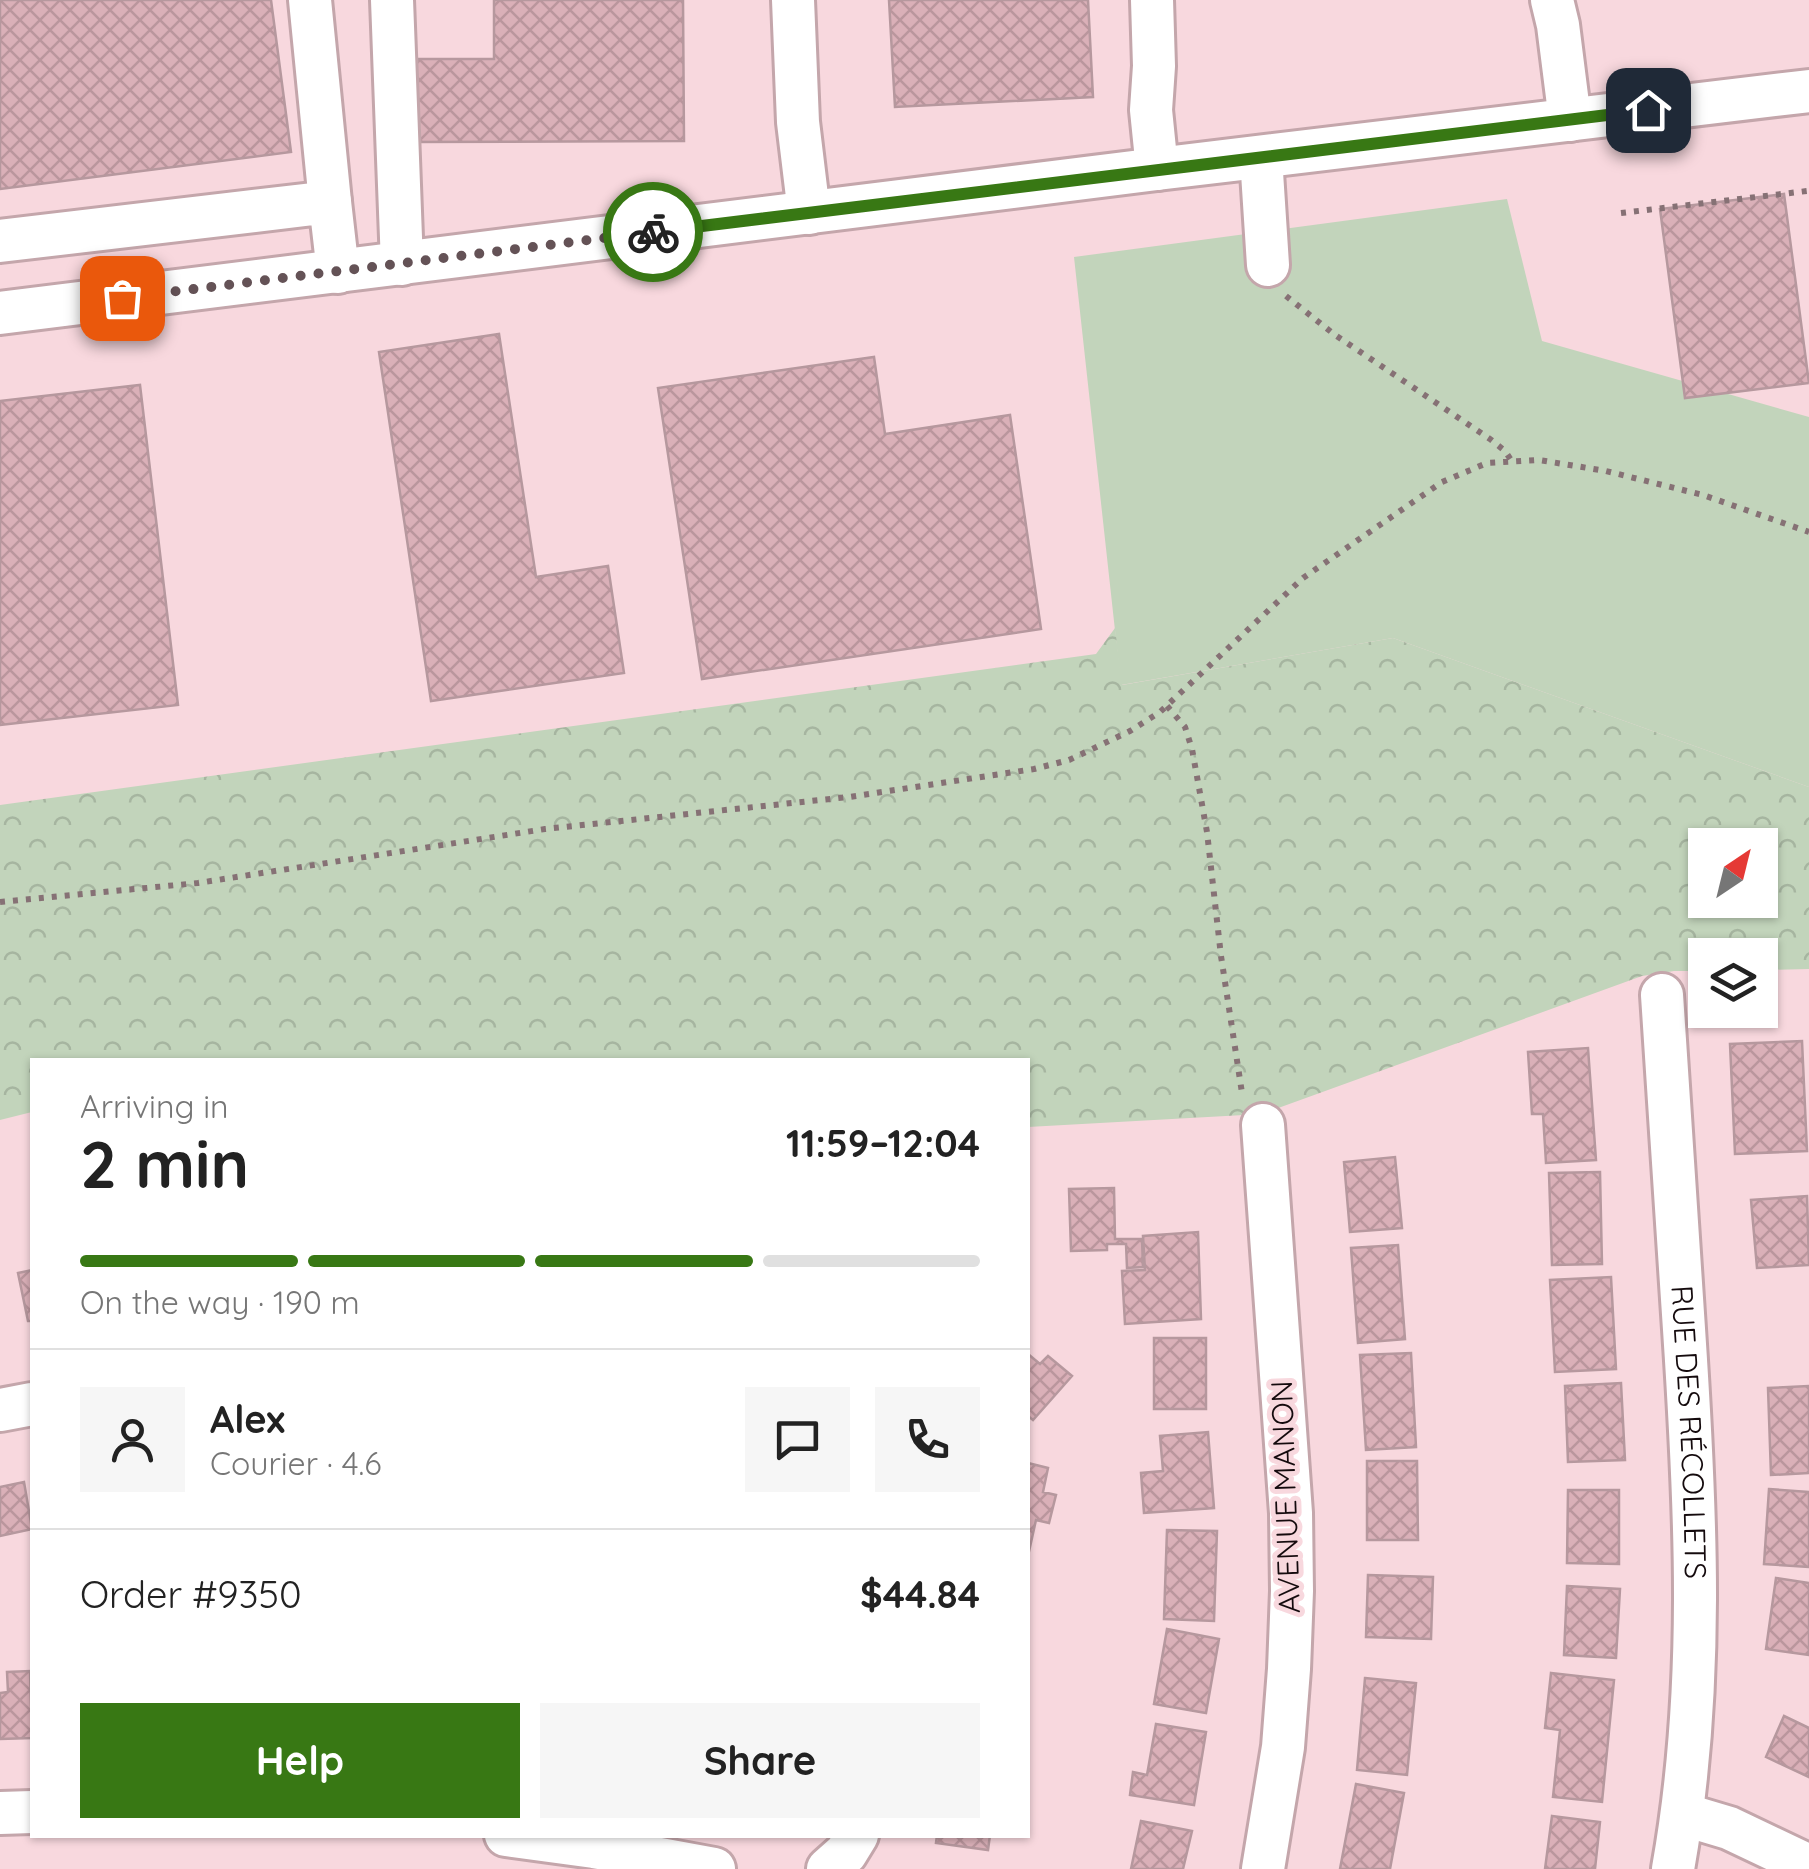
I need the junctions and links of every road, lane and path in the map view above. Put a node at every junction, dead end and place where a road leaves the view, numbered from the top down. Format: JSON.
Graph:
{"nodes":[{"id":1,"x":310,"y":0,"type":"edge"},
{"id":2,"x":392,"y":0,"type":"edge"},
{"id":3,"x":793,"y":0,"type":"edge"},
{"id":4,"x":1152,"y":0,"type":"edge"},
{"id":5,"x":1557,"y":8,"type":"edge"},
{"id":6,"x":1809,"y":91,"type":"edge"},
{"id":7,"x":1570,"y":120,"type":"junction"},
{"id":8,"x":1261,"y":156,"type":"junction"},
{"id":9,"x":1157,"y":169,"type":"junction"},
{"id":10,"x":1807,"y":191,"type":"edge"},
{"id":11,"x":330,"y":202,"type":"junction"},
{"id":12,"x":809,"y":213,"type":"junction"},
{"id":13,"x":1621,"y":213,"type":"dead end"},
{"id":14,"x":0,"y":241,"type":"edge"},
{"id":15,"x":402,"y":264,"type":"junction"},
{"id":16,"x":1268,"y":265,"type":"joint"},
{"id":17,"x":338,"y":272,"type":"junction"},
{"id":18,"x":0,"y":313,"type":"edge"},
{"id":19,"x":1511,"y":460,"type":"junction"},
{"id":20,"x":1809,"y":532,"type":"edge"},
{"id":21,"x":1167,"y":706,"type":"junction"},
{"id":22,"x":0,"y":902,"type":"edge"},
{"id":23,"x":1662,"y":995,"type":"dead end"},
{"id":24,"x":1254,"y":1118,"type":"joint"},
{"id":25,"x":30,"y":1404,"type":"edge"},
{"id":26,"x":0,"y":1410,"type":"edge"},
{"id":27,"x":30,"y":1812,"type":"edge"},
{"id":28,"x":0,"y":1814,"type":"edge"},
{"id":29,"x":1682,"y":1814,"type":"junction"},
{"id":30,"x":528,"y":1838,"type":"edge"},
{"id":31,"x":855,"y":1838,"type":"edge"},
{"id":32,"x":1809,"y":1866,"type":"edge"},
{"id":33,"x":714,"y":1869,"type":"edge"},
{"id":34,"x":828,"y":1869,"type":"edge"},
{"id":35,"x":1262,"y":1869,"type":"edge"},
{"id":36,"x":1673,"y":1869,"type":"edge"}],
"edges":[{"from":1,"to":11,"type":"street"},
{"from":2,"to":15,"type":"street"},
{"from":3,"to":12,"type":"street"},
{"from":4,"to":9,"type":"street"},
{"from":5,"to":7,"type":"street"},
{"from":6,"to":7,"type":"street"},
{"from":7,"to":8,"type":"street"},
{"from":8,"to":9,"type":"street"},
{"from":8,"to":16,"type":"street"},
{"from":9,"to":12,"type":"street"},
{"from":10,"to":13,"type":"path"},
{"from":11,"to":14,"type":"street"},
{"from":11,"to":17,"type":"street"},
{"from":12,"to":15,"type":"street"},
{"from":15,"to":17,"type":"street"},
{"from":16,"to":19,"type":"path"},
{"from":17,"to":18,"type":"street"},
{"from":19,"to":20,"type":"path"},
{"from":19,"to":21,"type":"path"},
{"from":21,"to":22,"type":"path"},
{"from":21,"to":24,"type":"path"},
{"from":23,"to":29,"type":"street","name":"RUE DES RÉCOLLETS"},
{"from":24,"to":35,"type":"street","name":"AVENUE MANON"},
{"from":25,"to":26,"type":"street"},
{"from":27,"to":28,"type":"street"},
{"from":29,"to":32,"type":"street"},
{"from":29,"to":36,"type":"street","name":"RUE DES RÉCOLLETS"},
{"from":30,"to":33,"type":"street"},
{"from":31,"to":34,"type":"street"}]}
